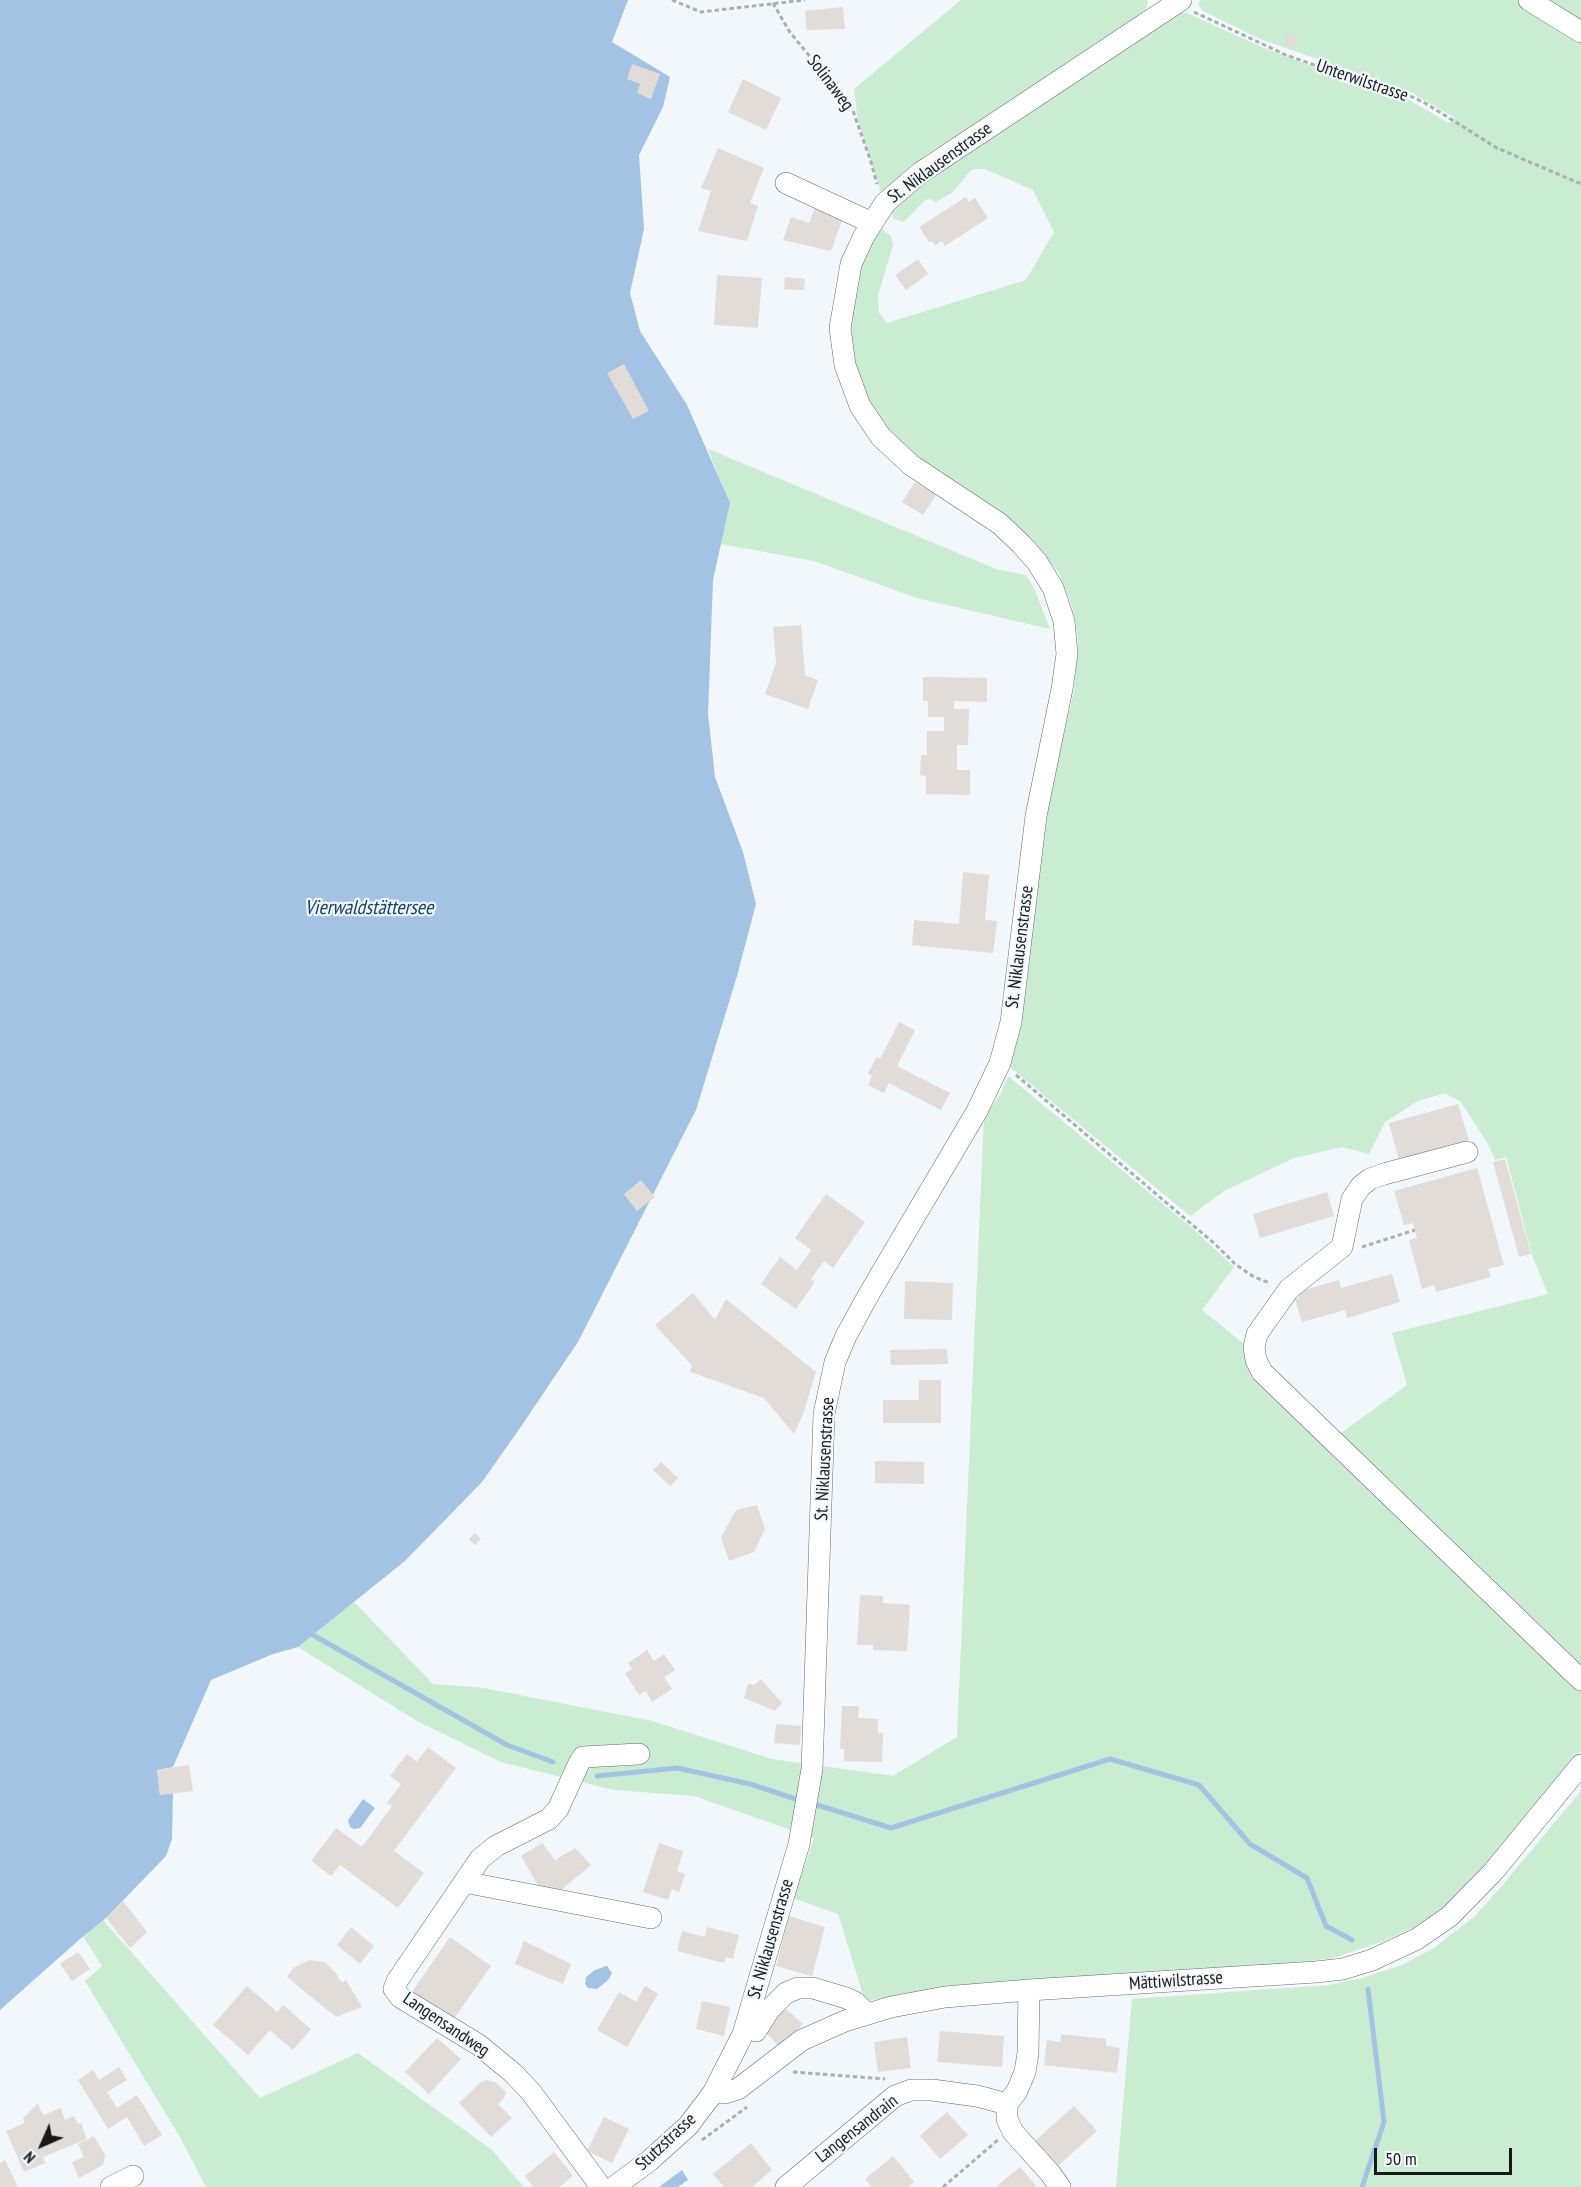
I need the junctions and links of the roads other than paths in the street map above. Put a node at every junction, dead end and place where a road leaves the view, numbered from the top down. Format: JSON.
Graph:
{"nodes":[{"id":1,"x":1529,"y":0,"type":"edge"},
{"id":2,"x":1177,"y":1,"type":"edge"},
{"id":3,"x":1581,"y":32,"type":"edge"},
{"id":4,"x":786,"y":183,"type":"dead end"},
{"id":5,"x":872,"y":223,"type":"junction"},
{"id":6,"x":1467,"y":1152,"type":"dead end"},
{"id":7,"x":1581,"y":1680,"type":"edge"},
{"id":8,"x":639,"y":1754,"type":"dead end"},
{"id":9,"x":1581,"y":1765,"type":"edge"},
{"id":10,"x":464,"y":1882,"type":"junction"},
{"id":11,"x":651,"y":1918,"type":"dead end"},
{"id":12,"x":1029,"y":1990,"type":"junction"},
{"id":13,"x":867,"y":2014,"type":"junction"},
{"id":14,"x":745,"y":2027,"type":"junction"},
{"id":15,"x":713,"y":2093,"type":"junction"},
{"id":16,"x":1007,"y":2104,"type":"junction"},
{"id":17,"x":132,"y":2176,"type":"dead end"},
{"id":18,"x":111,"y":2187,"type":"edge"},
{"id":19,"x":601,"y":2187,"type":"edge"},
{"id":20,"x":614,"y":2187,"type":"edge"},
{"id":21,"x":786,"y":2187,"type":"edge"},
{"id":22,"x":1060,"y":2187,"type":"edge"}],
"edges":[{"from":1,"to":3,"type":"street"},
{"from":2,"to":5,"type":"street","name":"St. Niklausenstrasse"},
{"from":4,"to":5,"type":"street"},
{"from":5,"to":14,"type":"street","name":"St. Niklausenstrasse"},
{"from":6,"to":7,"type":"street"},
{"from":8,"to":10,"type":"street"},
{"from":9,"to":12,"type":"street","name":"Mättiwilstrasse"},
{"from":10,"to":11,"type":"street"},
{"from":10,"to":19,"type":"street","name":"Langensandweg"},
{"from":12,"to":13,"type":"street","name":"Mättiwilstrasse"},
{"from":12,"to":16,"type":"street"},
{"from":13,"to":14,"type":"street"},
{"from":13,"to":15,"type":"street","name":"Mättiwilstrasse"},
{"from":14,"to":15,"type":"street","name":"St. Niklausenstrasse"},
{"from":15,"to":20,"type":"street","name":"Stutzstrasse"},
{"from":16,"to":21,"type":"street","name":"Langensandrain"},
{"from":16,"to":22,"type":"street"},
{"from":17,"to":18,"type":"street"}]}
